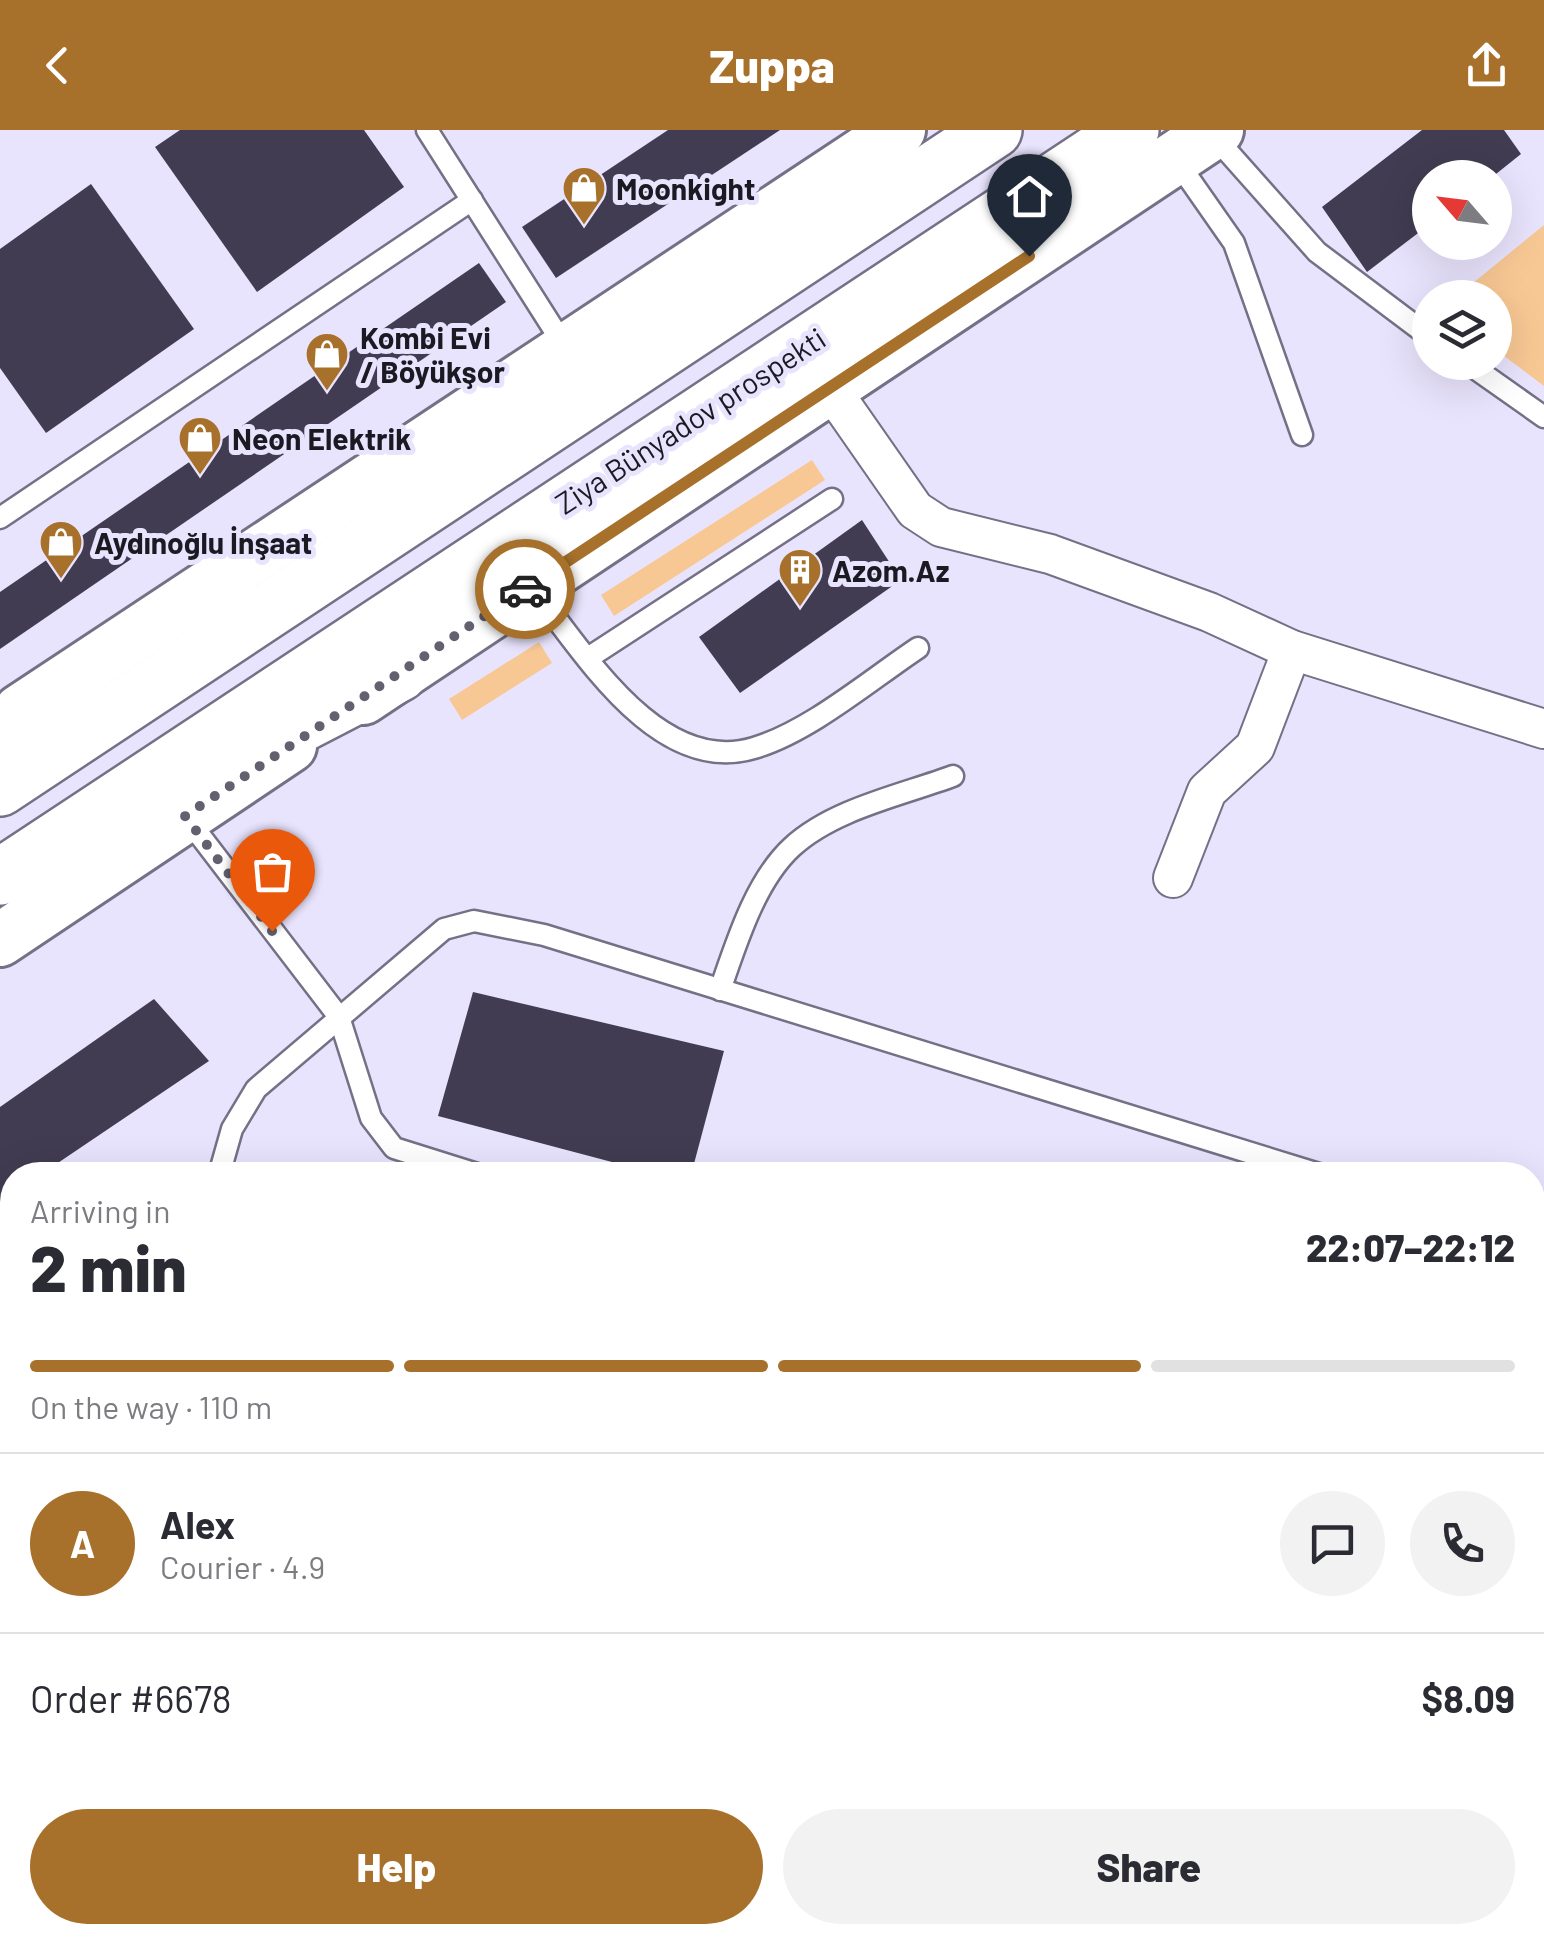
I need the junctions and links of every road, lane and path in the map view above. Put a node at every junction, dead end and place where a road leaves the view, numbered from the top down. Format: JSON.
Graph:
{"nodes":[{"id":1,"x":427,"y":130,"type":"edge"},
{"id":2,"x":898,"y":130,"type":"edge"},
{"id":3,"x":965,"y":130,"type":"edge"},
{"id":4,"x":994,"y":130,"type":"edge"},
{"id":5,"x":1184,"y":138,"type":"edge"},
{"id":6,"x":472,"y":200,"type":"junction"},
{"id":7,"x":876,"y":208,"type":"junction"},
{"id":8,"x":1412,"y":323,"type":"edge"},
{"id":9,"x":566,"y":349,"type":"junction"},
{"id":10,"x":1492,"y":380,"type":"edge"},
{"id":11,"x":830,"y":388,"type":"junction"},
{"id":12,"x":1544,"y":417,"type":"edge"},
{"id":13,"x":1302,"y":435,"type":"dead end"},
{"id":14,"x":832,"y":499,"type":"dead end"},
{"id":15,"x":0,"y":518,"type":"edge"},
{"id":16,"x":322,"y":575,"type":"junction"},
{"id":17,"x":531,"y":586,"type":"junction"},
{"id":18,"x":918,"y":648,"type":"dead end"},
{"id":19,"x":1292,"y":650,"type":"junction"},
{"id":20,"x":588,"y":658,"type":"junction"},
{"id":21,"x":400,"y":674,"type":"junction"},
{"id":22,"x":0,"y":725,"type":"edge"},
{"id":23,"x":1544,"y":729,"type":"edge"},
{"id":24,"x":0,"y":740,"type":"edge"},
{"id":25,"x":953,"y":776,"type":"dead end"},
{"id":26,"x":0,"y":788,"type":"edge"},
{"id":27,"x":185,"y":816,"type":"junction"},
{"id":28,"x":0,"y":878,"type":"edge"},
{"id":29,"x":1173,"y":878,"type":"dead end"},
{"id":30,"x":0,"y":940,"type":"edge"},
{"id":31,"x":720,"y":990,"type":"junction"},
{"id":32,"x":338,"y":1017,"type":"junction"},
{"id":33,"x":223,"y":1162,"type":"edge"},
{"id":34,"x":439,"y":1162,"type":"edge"},
{"id":35,"x":1280,"y":1162,"type":"edge"}],
"edges":[{"from":1,"to":6,"type":"lane"},
{"from":2,"to":9,"type":"main road"},
{"from":3,"to":7,"type":"main road"},
{"from":4,"to":7,"type":"main road"},
{"from":5,"to":8,"type":"lane"},
{"from":5,"to":11,"type":"main road","name":"Ziya Bünyadov prospekti"},
{"from":5,"to":13,"type":"lane"},
{"from":5,"to":28,"type":"main road","name":"Ziya Bünyadov prospekti"},
{"from":6,"to":9,"type":"lane"},
{"from":6,"to":15,"type":"lane"},
{"from":7,"to":16,"type":"main road"},
{"from":9,"to":22,"type":"main road"},
{"from":10,"to":12,"type":"lane"},
{"from":11,"to":17,"type":"main road","name":"Ziya Bünyadov prospekti"},
{"from":11,"to":19,"type":"street"},
{"from":14,"to":20,"type":"lane"},
{"from":16,"to":24,"type":"main road"},
{"from":16,"to":26,"type":"main road"},
{"from":17,"to":20,"type":"lane"},
{"from":17,"to":21,"type":"main road","name":"Ziya Bünyadov prospekti"},
{"from":18,"to":20,"type":"lane"},
{"from":19,"to":23,"type":"street"},
{"from":19,"to":29,"type":"street"},
{"from":21,"to":27,"type":"main road","name":"Ziya Bünyadov prospekti"},
{"from":21,"to":28,"type":"main road"},
{"from":25,"to":31,"type":"lane"},
{"from":27,"to":30,"type":"main road","name":"Ziya Bünyadov prospekti"},
{"from":27,"to":32,"type":"lane"},
{"from":31,"to":32,"type":"lane"},
{"from":31,"to":35,"type":"lane"},
{"from":32,"to":33,"type":"lane"},
{"from":32,"to":34,"type":"lane"}]}
